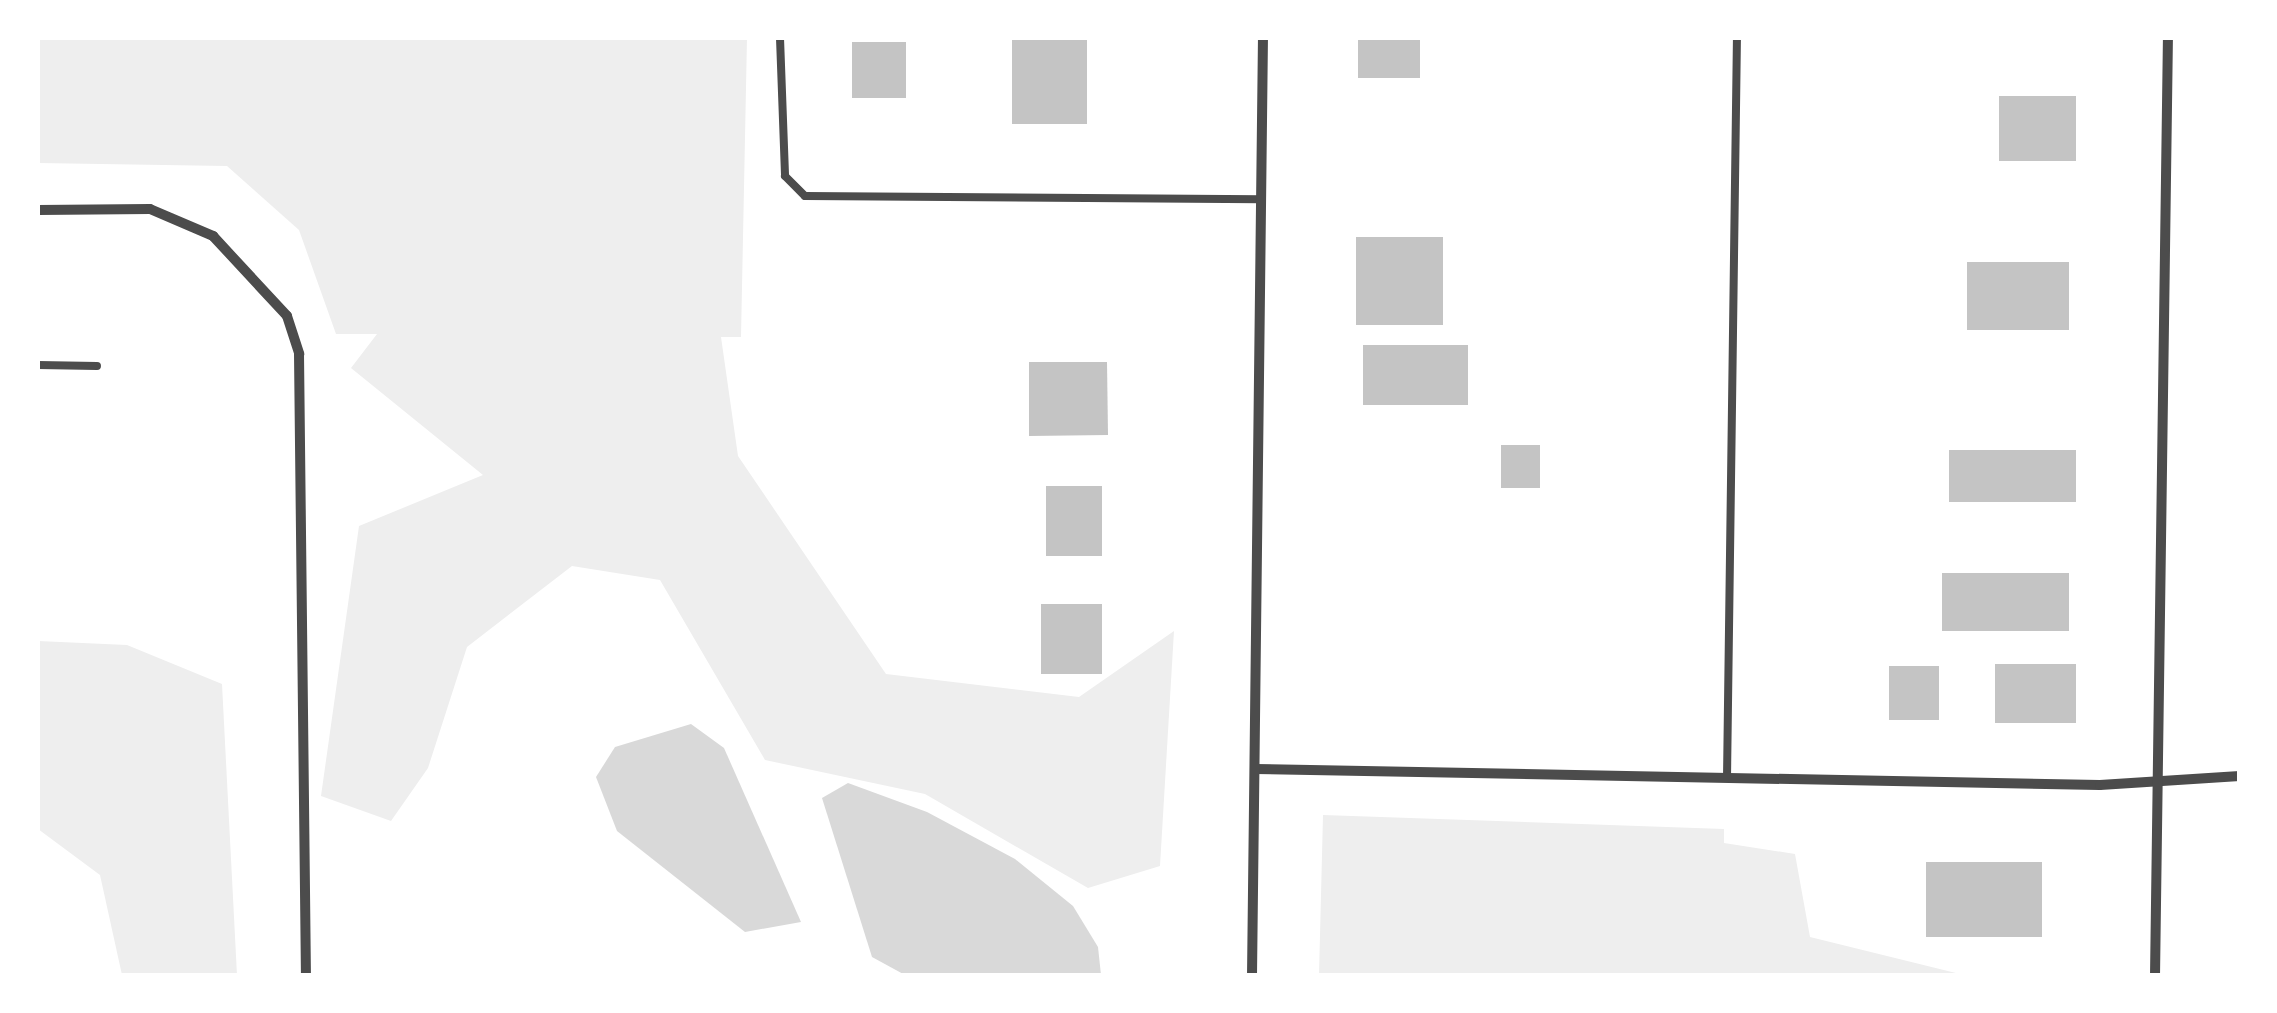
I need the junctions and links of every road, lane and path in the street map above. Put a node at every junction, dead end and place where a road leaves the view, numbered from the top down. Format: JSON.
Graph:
{"nodes":[{"id":1,"x":780,"y":38,"type":"edge"},
{"id":2,"x":1263,"y":38,"type":"edge"},
{"id":3,"x":1738,"y":38,"type":"edge"},
{"id":4,"x":2168,"y":38,"type":"edge"},
{"id":5,"x":1261,"y":200,"type":"junction"},
{"id":6,"x":38,"y":210,"type":"edge"},
{"id":7,"x":38,"y":365,"type":"edge"},
{"id":8,"x":97,"y":366,"type":"dead end"},
{"id":9,"x":1255,"y":769,"type":"junction"},
{"id":10,"x":2240,"y":776,"type":"edge"},
{"id":11,"x":1727,"y":778,"type":"junction"},
{"id":12,"x":2156,"y":782,"type":"junction"},
{"id":13,"x":306,"y":976,"type":"edge"},
{"id":14,"x":1252,"y":976,"type":"edge"},
{"id":15,"x":2154,"y":976,"type":"edge"}],
"edges":[{"from":1,"to":5,"type":"lane"},
{"from":2,"to":5,"type":"street"},
{"from":3,"to":11,"type":"lane"},
{"from":4,"to":12,"type":"street"},
{"from":5,"to":9,"type":"street"},
{"from":6,"to":13,"type":"street"},
{"from":7,"to":8,"type":"lane"},
{"from":9,"to":11,"type":"street"},
{"from":9,"to":14,"type":"street"},
{"from":10,"to":12,"type":"street"},
{"from":11,"to":12,"type":"street"},
{"from":12,"to":15,"type":"street"}]}
